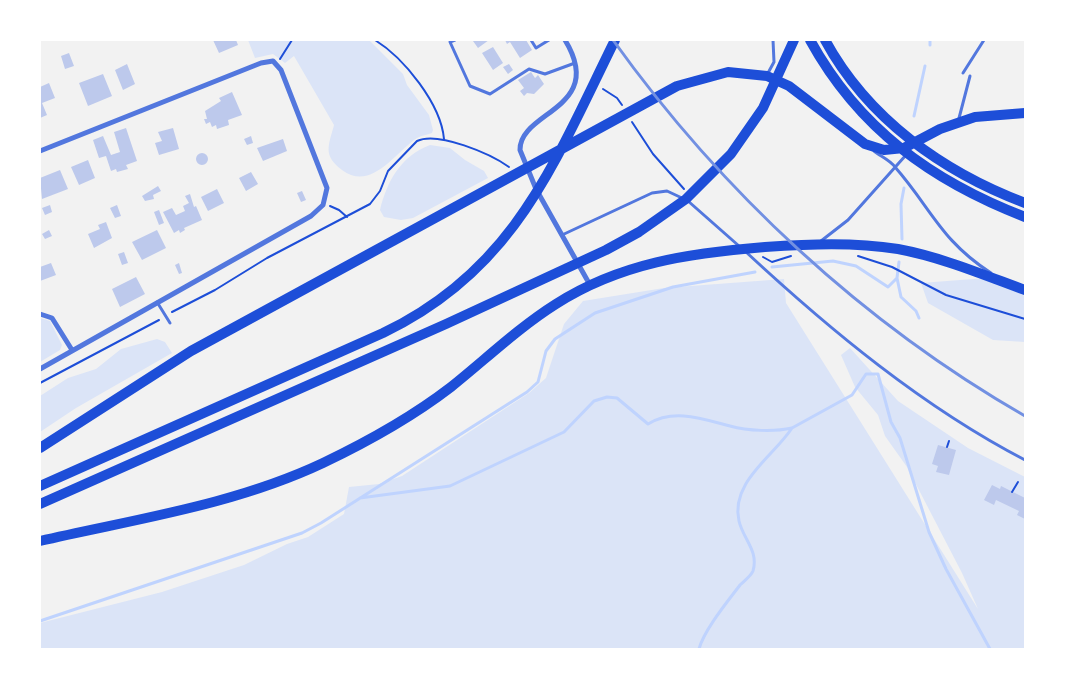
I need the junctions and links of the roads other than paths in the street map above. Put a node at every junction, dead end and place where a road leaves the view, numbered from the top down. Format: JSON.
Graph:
{"nodes":[{"id":1,"x":455,"y":40,"type":"edge"},
{"id":2,"x":531,"y":40,"type":"edge"},
{"id":3,"x":549,"y":40,"type":"edge"},
{"id":4,"x":565,"y":40,"type":"edge"},
{"id":5,"x":615,"y":40,"type":"edge"},
{"id":6,"x":773,"y":40,"type":"edge"},
{"id":7,"x":794,"y":40,"type":"edge"},
{"id":8,"x":810,"y":40,"type":"edge"},
{"id":9,"x":825,"y":40,"type":"edge"},
{"id":10,"x":984,"y":40,"type":"edge"},
{"id":11,"x":576,"y":63,"type":"junction"},
{"id":12,"x":963,"y":73,"type":"dead end"},
{"id":13,"x":767,"y":76,"type":"junction"},
{"id":14,"x":970,"y":76,"type":"dead end"},
{"id":15,"x":1025,"y":113,"type":"edge"},
{"id":16,"x":958,"y":122,"type":"junction"},
{"id":17,"x":930,"y":136,"type":"junction"},
{"id":18,"x":865,"y":144,"type":"junction"},
{"id":19,"x":40,"y":151,"type":"edge"},
{"id":20,"x":894,"y":166,"type":"junction"},
{"id":21,"x":526,"y":167,"type":"junction"},
{"id":22,"x":1025,"y":203,"type":"edge"},
{"id":23,"x":1025,"y":217,"type":"edge"},
{"id":24,"x":562,"y":235,"type":"junction"},
{"id":25,"x":816,"y":244,"type":"junction"},
{"id":26,"x":742,"y":248,"type":"junction"},
{"id":27,"x":1008,"y":284,"type":"junction"},
{"id":28,"x":590,"y":285,"type":"junction"},
{"id":29,"x":1025,"y":290,"type":"edge"},
{"id":30,"x":157,"y":302,"type":"junction"},
{"id":31,"x":40,"y":314,"type":"edge"},
{"id":32,"x":170,"y":323,"type":"dead end"},
{"id":33,"x":72,"y":350,"type":"junction"},
{"id":34,"x":40,"y":369,"type":"edge"},
{"id":35,"x":40,"y":448,"type":"edge"},
{"id":36,"x":1025,"y":460,"type":"edge"},
{"id":37,"x":40,"y":486,"type":"edge"},
{"id":38,"x":40,"y":504,"type":"edge"},
{"id":39,"x":40,"y":541,"type":"edge"}],
"edges":[{"from":1,"to":11,"type":"lane"},
{"from":2,"to":3,"type":"lane"},
{"from":4,"to":11,"type":"street"},
{"from":5,"to":37,"type":"highway"},
{"from":6,"to":13,"type":"lane"},
{"from":7,"to":38,"type":"highway"},
{"from":8,"to":23,"type":"highway"},
{"from":9,"to":22,"type":"highway"},
{"from":10,"to":12,"type":"lane"},
{"from":11,"to":21,"type":"street"},
{"from":13,"to":18,"type":"highway"},
{"from":13,"to":21,"type":"highway"},
{"from":14,"to":16,"type":"lane"},
{"from":15,"to":16,"type":"highway"},
{"from":16,"to":17,"type":"highway"},
{"from":17,"to":18,"type":"highway"},
{"from":17,"to":20,"type":"lane"},
{"from":18,"to":20,"type":"lane"},
{"from":19,"to":30,"type":"street"},
{"from":20,"to":25,"type":"lane"},
{"from":20,"to":27,"type":"lane"},
{"from":21,"to":24,"type":"street"},
{"from":21,"to":35,"type":"highway"},
{"from":24,"to":26,"type":"lane"},
{"from":24,"to":28,"type":"street"},
{"from":25,"to":26,"type":"highway"},
{"from":25,"to":27,"type":"highway"},
{"from":26,"to":28,"type":"highway"},
{"from":26,"to":36,"type":"lane"},
{"from":27,"to":29,"type":"highway"},
{"from":28,"to":39,"type":"highway"},
{"from":30,"to":32,"type":"lane"},
{"from":30,"to":33,"type":"street"},
{"from":31,"to":33,"type":"street"},
{"from":33,"to":34,"type":"street"}]}
